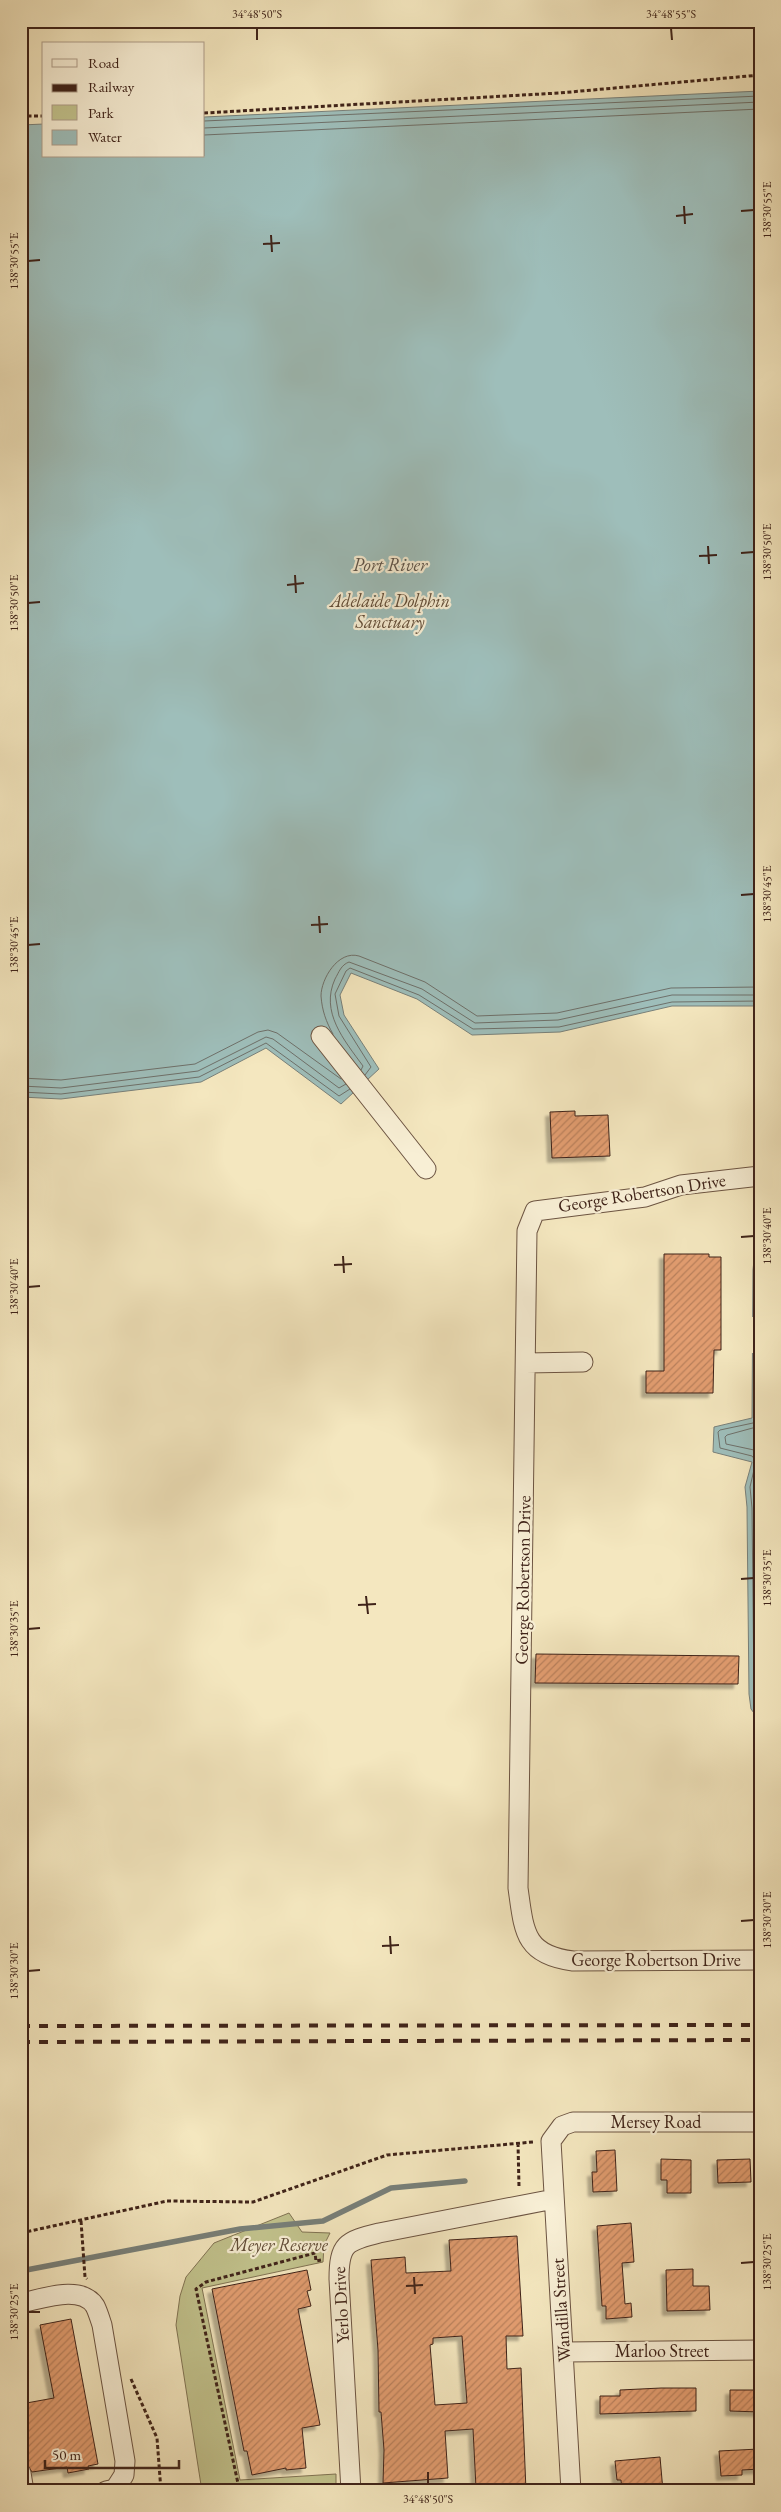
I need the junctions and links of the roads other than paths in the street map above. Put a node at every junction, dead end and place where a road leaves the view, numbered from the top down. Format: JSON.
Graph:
{"nodes":[{"id":1,"x":321,"y":1036,"type":"dead end"},
{"id":2,"x":426,"y":1169,"type":"dead end"},
{"id":3,"x":760,"y":1176,"type":"edge"},
{"id":4,"x":583,"y":1362,"type":"dead end"},
{"id":5,"x":526,"y":1363,"type":"junction"},
{"id":6,"x":760,"y":1960,"type":"edge"},
{"id":7,"x":760,"y":2122,"type":"edge"},
{"id":8,"x":554,"y":2136,"type":"joint"},
{"id":9,"x":554,"y":2199,"type":"junction"},
{"id":10,"x":21,"y":2303,"type":"edge"},
{"id":11,"x":760,"y":2350,"type":"edge"},
{"id":12,"x":564,"y":2352,"type":"junction"},
{"id":13,"x":21,"y":2473,"type":"edge"},
{"id":14,"x":24,"y":2491,"type":"edge"},
{"id":15,"x":106,"y":2491,"type":"edge"},
{"id":16,"x":351,"y":2491,"type":"edge"},
{"id":17,"x":571,"y":2491,"type":"edge"}],
"edges":[{"from":1,"to":2,"type":"street"},
{"from":3,"to":5,"type":"street","name":"George Robertson Drive"},
{"from":4,"to":5,"type":"street"},
{"from":5,"to":6,"type":"street","name":"George Robertson Drive"},
{"from":7,"to":8,"type":"street","name":"Mersey Road"},
{"from":8,"to":9,"type":"street","name":"Wandilla Street"},
{"from":9,"to":12,"type":"street","name":"Wandilla Street"},
{"from":9,"to":16,"type":"street","name":"Yerlo Drive"},
{"from":10,"to":15,"type":"street"},
{"from":11,"to":12,"type":"street","name":"Marloo Street"},
{"from":12,"to":17,"type":"street","name":"Wandilla Street"},
{"from":13,"to":14,"type":"street"}]}
